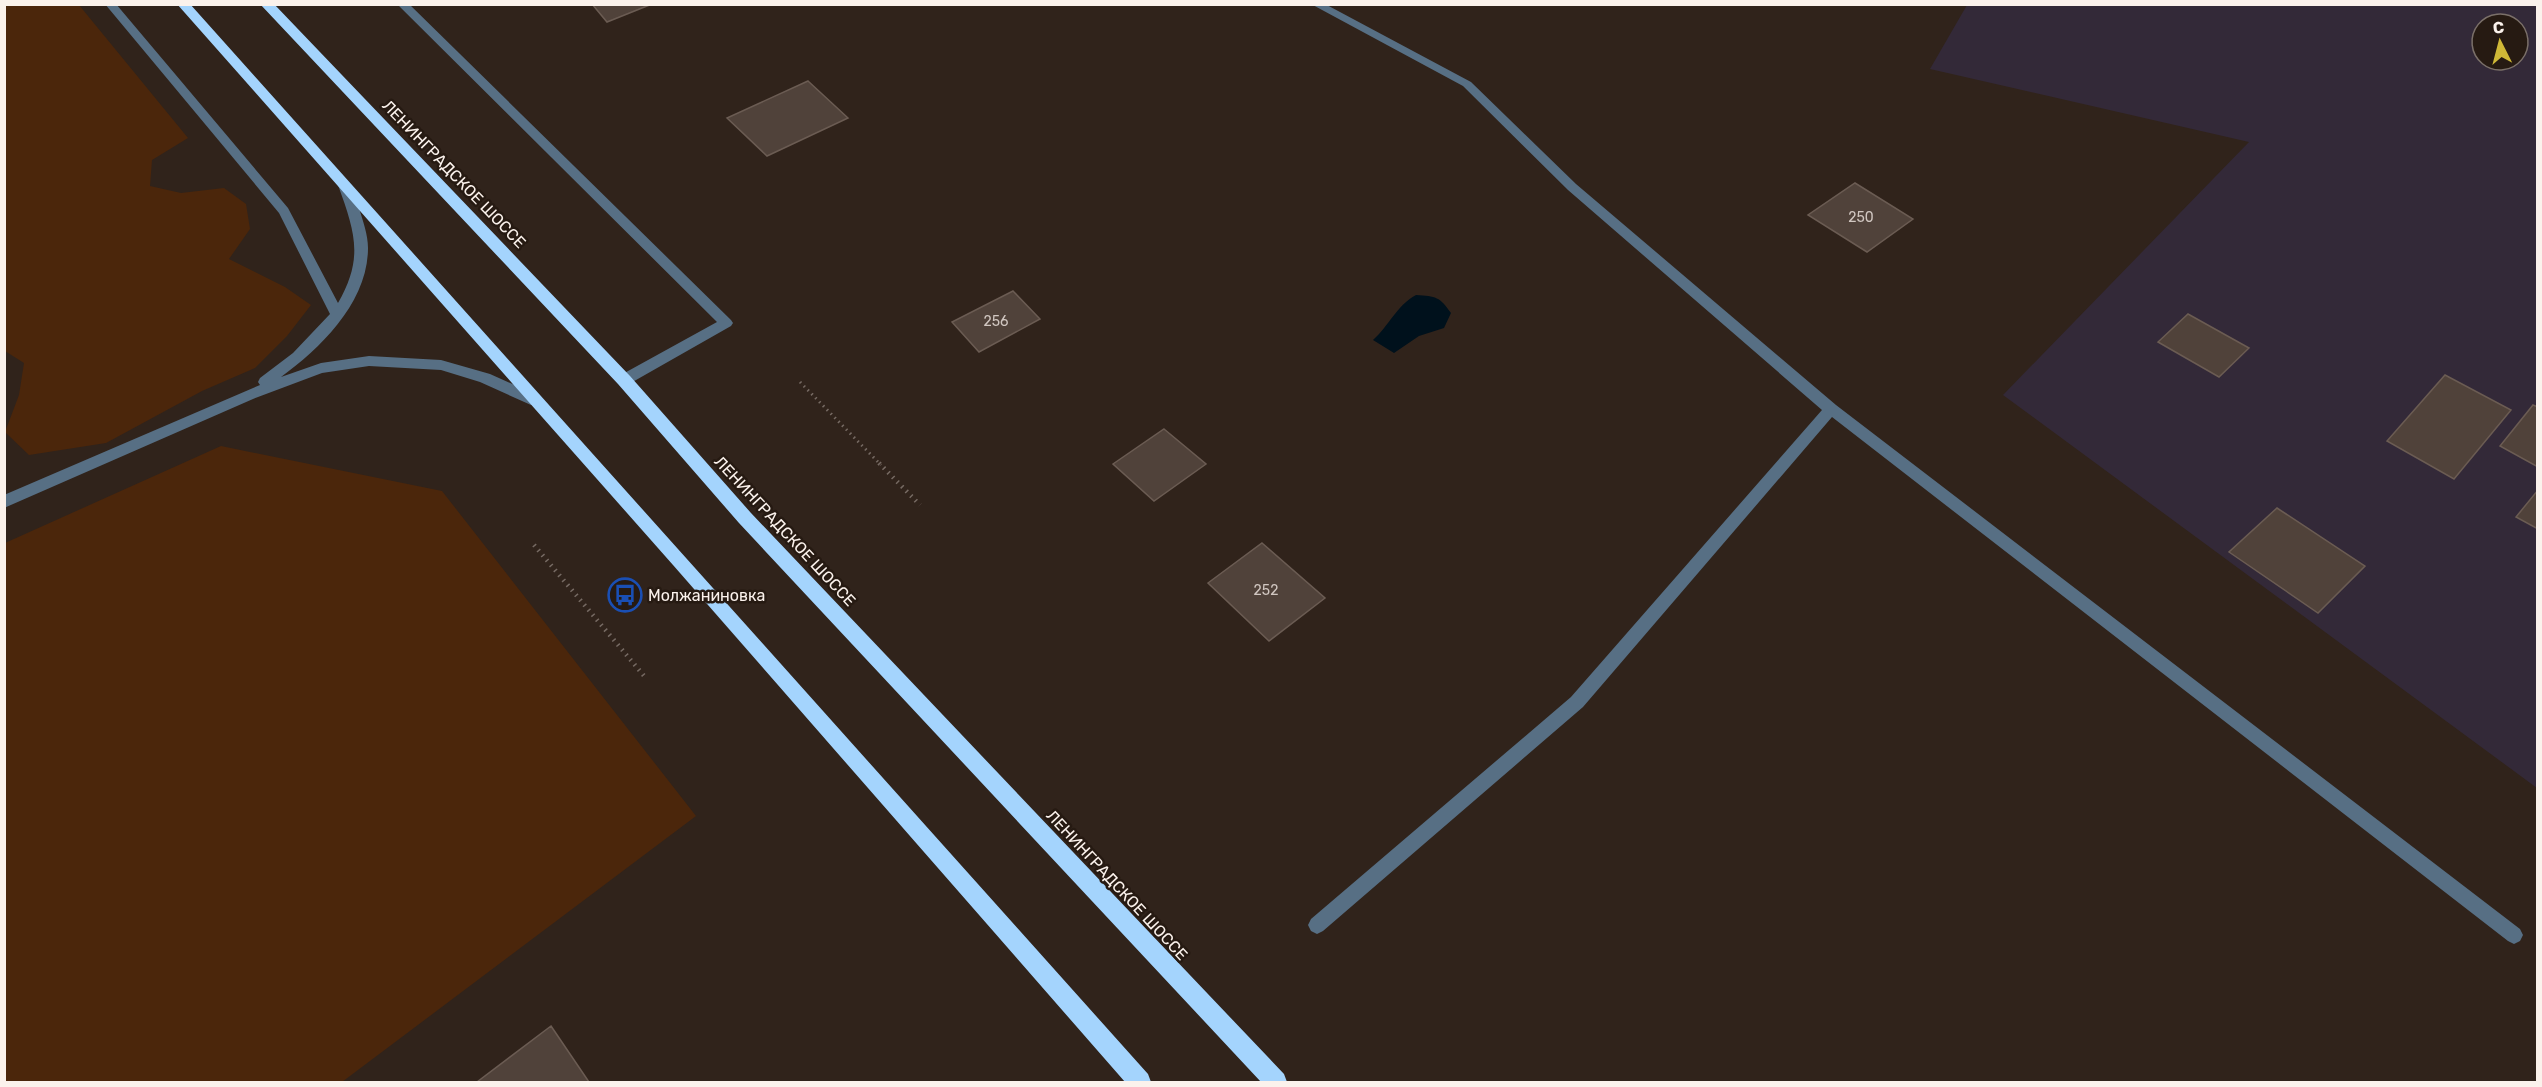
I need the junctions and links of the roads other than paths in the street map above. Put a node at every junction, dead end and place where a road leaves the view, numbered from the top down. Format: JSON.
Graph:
{"nodes":[{"id":1,"x":110,"y":4,"type":"edge"},
{"id":2,"x":183,"y":4,"type":"edge"},
{"id":3,"x":266,"y":4,"type":"edge"},
{"id":4,"x":402,"y":4,"type":"edge"},
{"id":5,"x":1316,"y":4,"type":"edge"},
{"id":6,"x":344,"y":185,"type":"junction"},
{"id":7,"x":337,"y":314,"type":"junction"},
{"id":8,"x":624,"y":380,"type":"junction"},
{"id":9,"x":248,"y":395,"type":"junction"},
{"id":10,"x":536,"y":401,"type":"junction"},
{"id":11,"x":1831,"y":409,"type":"junction"},
{"id":12,"x":4,"y":502,"type":"edge"},
{"id":13,"x":1317,"y":925,"type":"dead end"},
{"id":14,"x":2514,"y":935,"type":"dead end"},
{"id":15,"x":1140,"y":1083,"type":"edge"},
{"id":16,"x":1276,"y":1083,"type":"edge"}],
"edges":[{"from":1,"to":7,"type":"street"},
{"from":2,"to":6,"type":"highway"},
{"from":3,"to":8,"type":"highway","name":"ЛЕНИНГРАДСКОЕ ШОССЕ"},
{"from":4,"to":8,"type":"street"},
{"from":5,"to":11,"type":"street"},
{"from":6,"to":7,"type":"street"},
{"from":6,"to":10,"type":"highway"},
{"from":7,"to":9,"type":"street"},
{"from":8,"to":16,"type":"highway","name":"ЛЕНИНГРАДСКОЕ ШОССЕ"},
{"from":9,"to":10,"type":"street"},
{"from":9,"to":12,"type":"street"},
{"from":10,"to":15,"type":"highway"},
{"from":11,"to":13,"type":"street"},
{"from":11,"to":14,"type":"street"}]}
